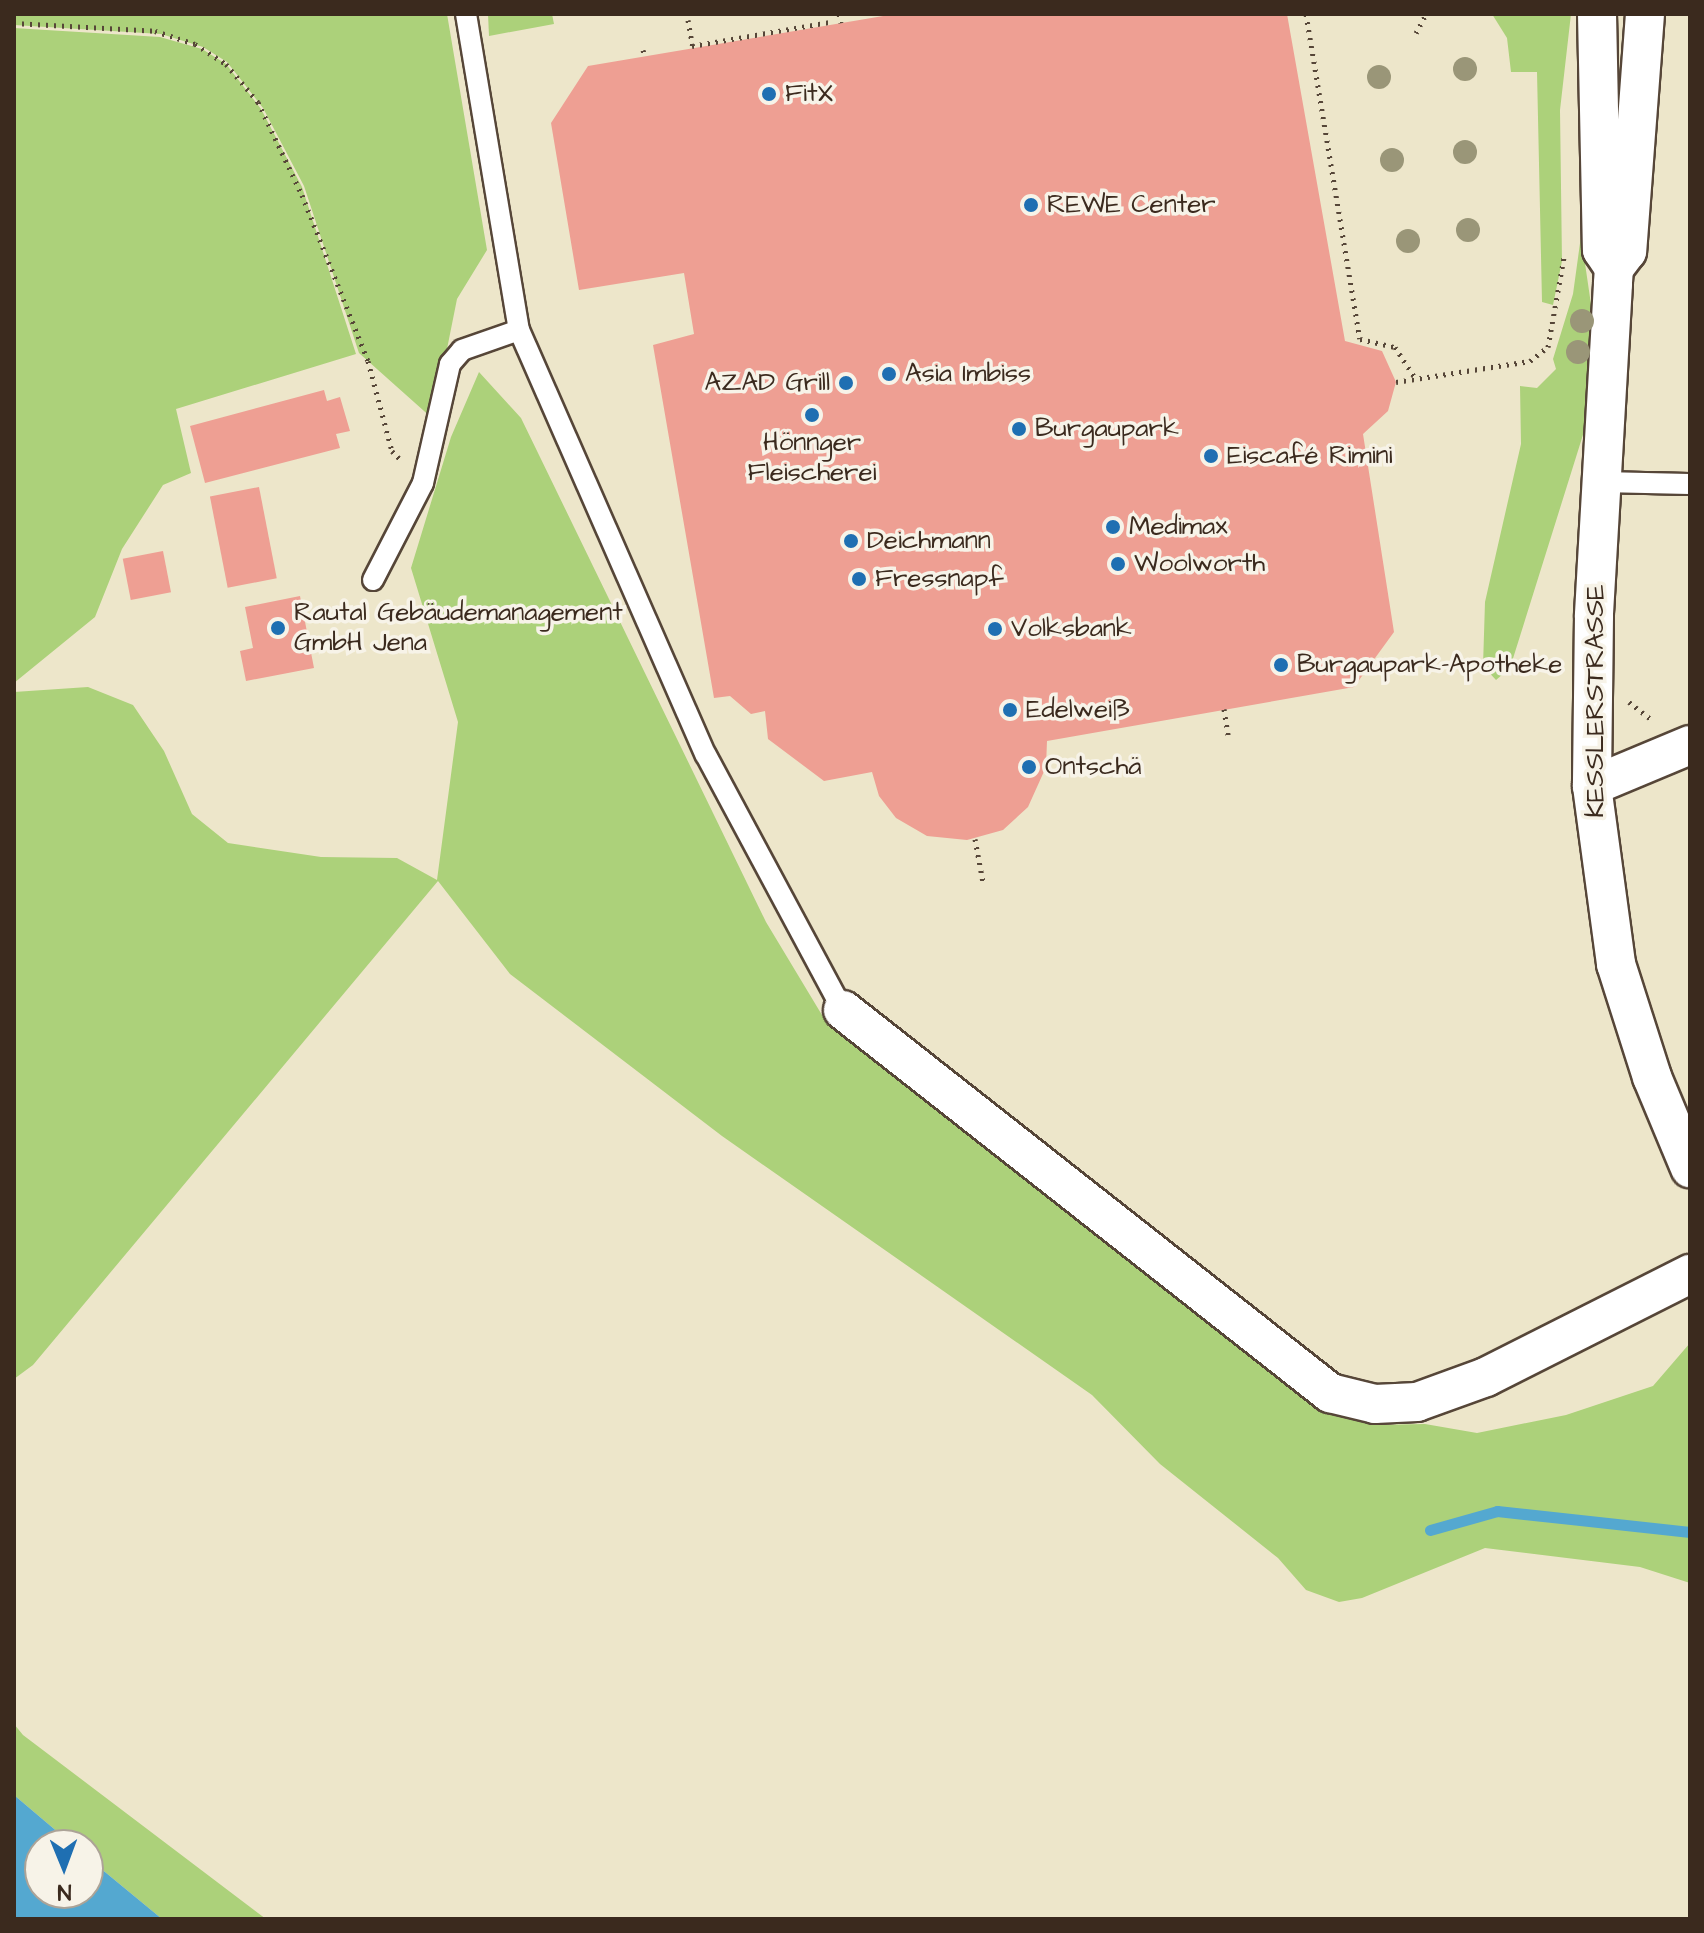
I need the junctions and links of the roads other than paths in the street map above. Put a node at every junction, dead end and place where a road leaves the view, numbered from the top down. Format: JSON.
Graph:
{"nodes":[{"id":1,"x":466,"y":14,"type":"edge"},
{"id":2,"x":1597,"y":14,"type":"edge"},
{"id":3,"x":1645,"y":14,"type":"edge"},
{"id":4,"x":1614,"y":268,"type":"junction"},
{"id":5,"x":519,"y":330,"type":"junction"},
{"id":6,"x":1601,"y":482,"type":"junction"},
{"id":7,"x":1690,"y":484,"type":"edge"},
{"id":8,"x":373,"y":580,"type":"dead end"},
{"id":9,"x":1675,"y":734,"type":"edge"},
{"id":10,"x":1592,"y":786,"type":"junction"},
{"id":11,"x":843,"y":1010,"type":"joint"},
{"id":12,"x":1690,"y":1168,"type":"edge"},
{"id":13,"x":1690,"y":1274,"type":"edge"}],
"edges":[{"from":1,"to":5,"type":"lane"},
{"from":2,"to":4,"type":"street","name":"KESSLERSTRASSE"},
{"from":3,"to":4,"type":"street","name":"KESSLERSTRASSE"},
{"from":4,"to":6,"type":"street","name":"KESSLERSTRASSE"},
{"from":5,"to":8,"type":"lane"},
{"from":5,"to":11,"type":"lane"},
{"from":6,"to":7,"type":"lane"},
{"from":6,"to":10,"type":"street","name":"KESSLERSTRASSE"},
{"from":9,"to":10,"type":"street"},
{"from":10,"to":12,"type":"street","name":"KESSLERSTRASSE"},
{"from":11,"to":13,"type":"street"}]}
